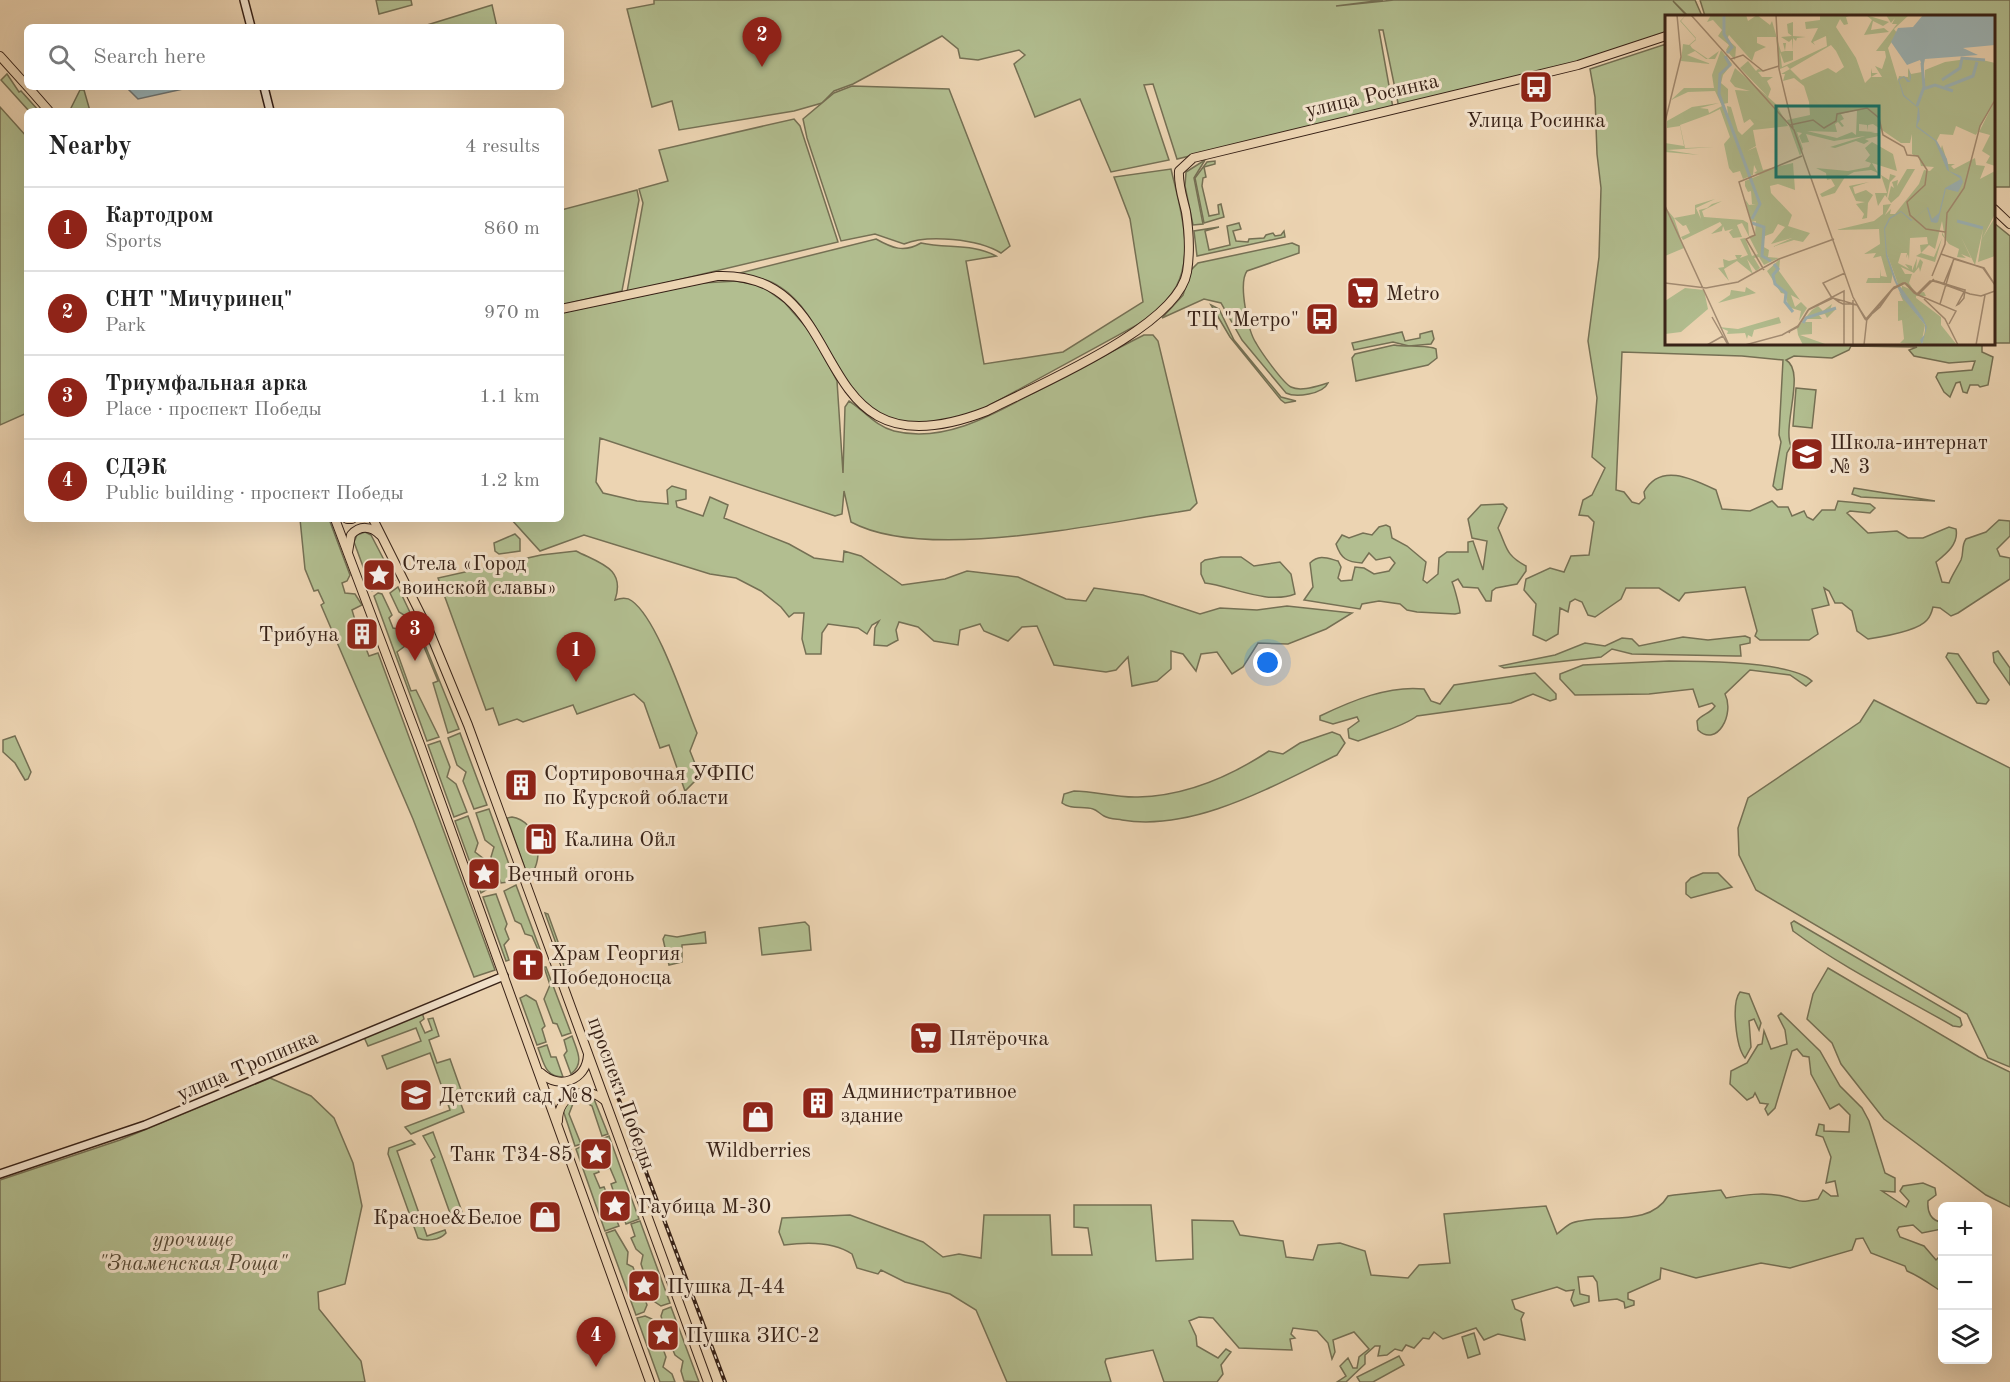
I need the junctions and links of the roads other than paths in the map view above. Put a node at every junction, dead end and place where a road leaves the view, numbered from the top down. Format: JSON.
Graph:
{"nodes":[{"id":1,"x":244,"y":0,"type":"edge"},
{"id":2,"x":250,"y":24,"type":"edge"},
{"id":3,"x":1665,"y":36,"type":"edge"},
{"id":4,"x":0,"y":56,"type":"edge"},
{"id":5,"x":24,"y":84,"type":"edge"},
{"id":6,"x":30,"y":90,"type":"edge"},
{"id":7,"x":265,"y":90,"type":"edge"},
{"id":8,"x":46,"y":108,"type":"edge"},
{"id":9,"x":269,"y":108,"type":"edge"},
{"id":10,"x":1995,"y":210,"type":"edge"},
{"id":11,"x":2010,"y":225,"type":"edge"},
{"id":12,"x":564,"y":308,"type":"edge"},
{"id":13,"x":336,"y":522,"type":"edge"},
{"id":14,"x":374,"y":522,"type":"edge"},
{"id":15,"x":383,"y":538,"type":"junction"},
{"id":16,"x":348,"y":555,"type":"junction"},
{"id":17,"x":504,"y":976,"type":"junction"},
{"id":18,"x":588,"y":1053,"type":"junction"},
{"id":19,"x":538,"y":1069,"type":"junction"},
{"id":20,"x":607,"y":1104,"type":"junction"},
{"id":21,"x":558,"y":1123,"type":"junction"},
{"id":22,"x":0,"y":1174,"type":"edge"},
{"id":23,"x":650,"y":1382,"type":"edge"},
{"id":24,"x":708,"y":1382,"type":"edge"}],
"edges":[{"from":1,"to":2,"type":"main road"},
{"from":3,"to":12,"type":"main road","name":"улица Росинка"},
{"from":4,"to":5,"type":"main road"},
{"from":6,"to":8,"type":"main road"},
{"from":7,"to":9,"type":"main road"},
{"from":10,"to":11,"type":"main road"},
{"from":13,"to":16,"type":"main road"},
{"from":14,"to":15,"type":"main road","name":"проспект Победы"},
{"from":15,"to":16,"type":"main road"},
{"from":15,"to":18,"type":"main road","name":"проспект Победы"},
{"from":16,"to":17,"type":"main road"},
{"from":17,"to":19,"type":"main road"},
{"from":17,"to":22,"type":"main road","name":"улица Тропинка"},
{"from":18,"to":19,"type":"main road"},
{"from":18,"to":20,"type":"main road","name":"проспект Победы"},
{"from":19,"to":21,"type":"main road"},
{"from":20,"to":21,"type":"main road"},
{"from":20,"to":24,"type":"main road","name":"проспект Победы"},
{"from":21,"to":23,"type":"main road"}]}
